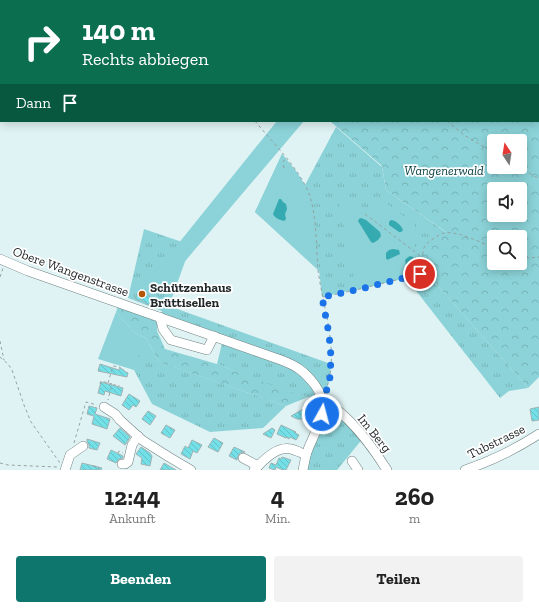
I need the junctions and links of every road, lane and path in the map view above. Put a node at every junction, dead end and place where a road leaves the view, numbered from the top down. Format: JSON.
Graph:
{"nodes":[{"id":1,"x":255,"y":122,"type":"edge"},
{"id":2,"x":448,"y":122,"type":"edge"},
{"id":3,"x":487,"y":149,"type":"edge"},
{"id":4,"x":286,"y":158,"type":"junction"},
{"id":5,"x":284,"y":168,"type":"dead end"},
{"id":6,"x":527,"y":172,"type":"edge"},
{"id":7,"x":539,"y":180,"type":"edge"},
{"id":8,"x":365,"y":214,"type":"dead end"},
{"id":9,"x":487,"y":245,"type":"edge"},
{"id":10,"x":539,"y":257,"type":"edge"},
{"id":11,"x":423,"y":258,"type":"junction"},
{"id":12,"x":527,"y":258,"type":"edge"},
{"id":13,"x":2,"y":260,"type":"edge"},
{"id":14,"x":0,"y":278,"type":"edge"},
{"id":15,"x":322,"y":297,"type":"junction"},
{"id":16,"x":160,"y":317,"type":"junction"},
{"id":17,"x":214,"y":336,"type":"junction"},
{"id":18,"x":0,"y":342,"type":"edge"},
{"id":19,"x":0,"y":357,"type":"edge"},
{"id":20,"x":4,"y":360,"type":"junction"},
{"id":21,"x":120,"y":368,"type":"dead end"},
{"id":22,"x":108,"y":383,"type":"junction"},
{"id":23,"x":100,"y":384,"type":"dead end"},
{"id":24,"x":112,"y":384,"type":"junction"},
{"id":25,"x":119,"y":386,"type":"dead end"},
{"id":26,"x":322,"y":400,"type":"junction"},
{"id":27,"x":106,"y":404,"type":"junction"},
{"id":28,"x":125,"y":411,"type":"dead end"},
{"id":29,"x":119,"y":418,"type":"junction"},
{"id":30,"x":138,"y":432,"type":"junction"},
{"id":31,"x":539,"y":434,"type":"edge"},
{"id":32,"x":83,"y":446,"type":"dead end"},
{"id":33,"x":70,"y":455,"type":"junction"},
{"id":34,"x":306,"y":455,"type":"junction"},
{"id":35,"x":243,"y":458,"type":"dead end"},
{"id":36,"x":352,"y":461,"type":"dead end"},
{"id":37,"x":0,"y":463,"type":"edge"},
{"id":38,"x":122,"y":464,"type":"dead end"},
{"id":39,"x":93,"y":466,"type":"dead end"},
{"id":40,"x":261,"y":466,"type":"edge"},
{"id":41,"x":62,"y":467,"type":"edge"},
{"id":42,"x":188,"y":469,"type":"edge"},
{"id":43,"x":98,"y":470,"type":"edge"},
{"id":44,"x":303,"y":470,"type":"edge"},
{"id":45,"x":358,"y":470,"type":"edge"},
{"id":46,"x":387,"y":470,"type":"edge"},
{"id":47,"x":465,"y":470,"type":"edge"}],
"edges":[{"from":1,"to":4,"type":"path"},
{"from":2,"to":3,"type":"path"},
{"from":4,"to":5,"type":"path"},
{"from":4,"to":15,"type":"path"},
{"from":6,"to":7,"type":"path"},
{"from":8,"to":11,"type":"path"},
{"from":9,"to":11,"type":"path"},
{"from":10,"to":12,"type":"path"},
{"from":11,"to":15,"type":"path"},
{"from":13,"to":14,"type":"path"},
{"from":13,"to":16,"type":"street","name":"Obere Wangenstrasse"},
{"from":15,"to":26,"type":"path"},
{"from":16,"to":17,"type":"street","name":"Obere Wangenstrasse"},
{"from":16,"to":17,"type":"street"},
{"from":17,"to":26,"type":"street","name":"Obere Wangenstrasse"},
{"from":18,"to":20,"type":"path"},
{"from":19,"to":20,"type":"path"},
{"from":20,"to":41,"type":"path"},
{"from":21,"to":22,"type":"path"},
{"from":22,"to":23,"type":"path"},
{"from":22,"to":24,"type":"path"},
{"from":24,"to":25,"type":"path"},
{"from":24,"to":27,"type":"path"},
{"from":26,"to":34,"type":"street"},
{"from":26,"to":46,"type":"street","name":"Im Berg"},
{"from":27,"to":29,"type":"street"},
{"from":27,"to":33,"type":"path"},
{"from":28,"to":29,"type":"street"},
{"from":29,"to":30,"type":"street"},
{"from":30,"to":38,"type":"street"},
{"from":30,"to":42,"type":"street"},
{"from":31,"to":47,"type":"street","name":"Tubstrasse"},
{"from":32,"to":33,"type":"street"},
{"from":33,"to":41,"type":"street"},
{"from":34,"to":40,"type":"street"},
{"from":34,"to":44,"type":"street"},
{"from":35,"to":40,"type":"street"},
{"from":36,"to":45,"type":"street"},
{"from":37,"to":41,"type":"path"},
{"from":39,"to":43,"type":"path"}]}
